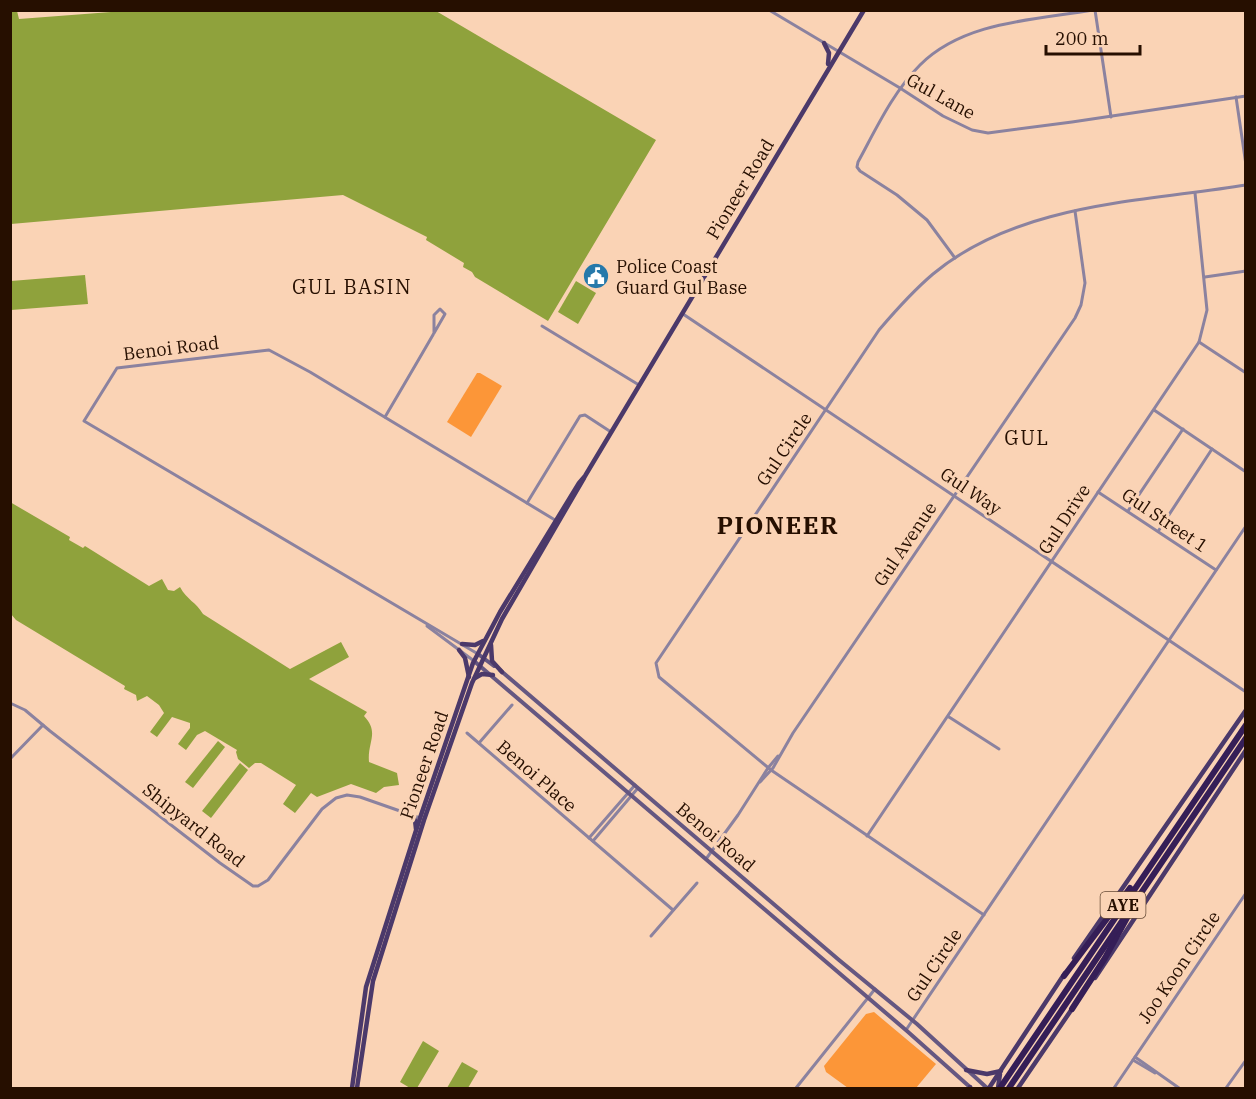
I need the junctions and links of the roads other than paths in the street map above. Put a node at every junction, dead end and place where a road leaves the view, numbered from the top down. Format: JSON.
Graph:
{"nodes":[{"id":1,"x":769,"y":10,"type":"edge"},
{"id":2,"x":864,"y":10,"type":"edge"},
{"id":3,"x":1094,"y":10,"type":"edge"},
{"id":4,"x":824,"y":43,"type":"junction"},
{"id":5,"x":838,"y":51,"type":"junction"},
{"id":6,"x":825,"y":73,"type":"junction"},
{"id":7,"x":900,"y":88,"type":"junction"},
{"id":8,"x":1245,"y":96,"type":"edge"},
{"id":9,"x":1236,"y":97,"type":"junction"},
{"id":10,"x":1111,"y":117,"type":"junction"},
{"id":11,"x":1245,"y":165,"type":"edge"},
{"id":12,"x":1245,"y":185,"type":"edge"},
{"id":13,"x":1195,"y":193,"type":"junction"},
{"id":14,"x":1075,"y":211,"type":"junction"},
{"id":15,"x":955,"y":258,"type":"junction"},
{"id":16,"x":1245,"y":271,"type":"edge"},
{"id":17,"x":1205,"y":277,"type":"junction"},
{"id":18,"x":682,"y":313,"type":"junction"},
{"id":19,"x":542,"y":326,"type":"dead end"},
{"id":20,"x":434,"y":333,"type":"junction"},
{"id":21,"x":1199,"y":342,"type":"junction"},
{"id":22,"x":1245,"y":373,"type":"edge"},
{"id":23,"x":639,"y":385,"type":"junction"},
{"id":24,"x":827,"y":409,"type":"junction"},
{"id":25,"x":1154,"y":410,"type":"junction"},
{"id":26,"x":385,"y":418,"type":"junction"},
{"id":27,"x":1183,"y":429,"type":"junction"},
{"id":28,"x":611,"y":432,"type":"junction"},
{"id":29,"x":1212,"y":449,"type":"junction"},
{"id":30,"x":1245,"y":472,"type":"edge"},
{"id":31,"x":1098,"y":492,"type":"junction"},
{"id":32,"x":954,"y":496,"type":"junction"},
{"id":33,"x":527,"y":503,"type":"junction"},
{"id":34,"x":1128,"y":512,"type":"junction"},
{"id":35,"x":558,"y":521,"type":"junction"},
{"id":36,"x":1245,"y":526,"type":"edge"},
{"id":37,"x":1159,"y":531,"type":"junction"},
{"id":38,"x":1052,"y":562,"type":"junction"},
{"id":39,"x":1216,"y":570,"type":"junction"},
{"id":40,"x":487,"y":636,"type":"junction"},
{"id":41,"x":492,"y":640,"type":"junction"},
{"id":42,"x":1168,"y":640,"type":"junction"},
{"id":43,"x":461,"y":647,"type":"junction"},
{"id":44,"x":478,"y":654,"type":"junction"},
{"id":45,"x":483,"y":657,"type":"junction"},
{"id":46,"x":474,"y":661,"type":"junction"},
{"id":47,"x":480,"y":665,"type":"junction"},
{"id":48,"x":502,"y":672,"type":"junction"},
{"id":49,"x":493,"y":675,"type":"junction"},
{"id":50,"x":469,"y":677,"type":"junction"},
{"id":51,"x":472,"y":682,"type":"junction"},
{"id":52,"x":1245,"y":692,"type":"edge"},
{"id":53,"x":10,"y":703,"type":"edge"},
{"id":54,"x":512,"y":705,"type":"dead end"},
{"id":55,"x":1245,"y":710,"type":"edge"},
{"id":56,"x":949,"y":717,"type":"junction"},
{"id":57,"x":43,"y":725,"type":"junction"},
{"id":58,"x":1245,"y":725,"type":"edge"},
{"id":59,"x":467,"y":733,"type":"dead end"},
{"id":60,"x":1245,"y":738,"type":"edge"},
{"id":61,"x":479,"y":743,"type":"junction"},
{"id":62,"x":999,"y":749,"type":"dead end"},
{"id":63,"x":1245,"y":750,"type":"edge"},
{"id":64,"x":10,"y":759,"type":"edge"},
{"id":65,"x":769,"y":769,"type":"junction"},
{"id":66,"x":433,"y":787,"type":"junction"},
{"id":67,"x":636,"y":787,"type":"junction"},
{"id":68,"x":630,"y":794,"type":"junction"},
{"id":69,"x":430,"y":797,"type":"junction"},
{"id":70,"x":424,"y":807,"type":"junction"},
{"id":71,"x":408,"y":814,"type":"junction"},
{"id":72,"x":422,"y":819,"type":"junction"},
{"id":73,"x":416,"y":831,"type":"junction"},
{"id":74,"x":867,"y":836,"type":"junction"},
{"id":75,"x":591,"y":839,"type":"junction"},
{"id":76,"x":712,"y":852,"type":"junction"},
{"id":77,"x":706,"y":859,"type":"junction"},
{"id":78,"x":1149,"y":867,"type":"junction"},
{"id":79,"x":697,"y":883,"type":"dead end"},
{"id":80,"x":1245,"y":893,"type":"edge"},
{"id":81,"x":1133,"y":905,"type":"junction"},
{"id":82,"x":673,"y":910,"type":"junction"},
{"id":83,"x":984,"y":915,"type":"junction"},
{"id":84,"x":651,"y":936,"type":"dead end"},
{"id":85,"x":1064,"y":976,"type":"junction"},
{"id":86,"x":875,"y":989,"type":"junction"},
{"id":87,"x":868,"y":998,"type":"junction"},
{"id":88,"x":1072,"y":1009,"type":"junction"},
{"id":89,"x":912,"y":1021,"type":"junction"},
{"id":90,"x":906,"y":1030,"type":"junction"},
{"id":91,"x":1134,"y":1058,"type":"junction"},
{"id":92,"x":1245,"y":1060,"type":"edge"},
{"id":93,"x":966,"y":1070,"type":"junction"},
{"id":94,"x":1001,"y":1071,"type":"junction"},
{"id":95,"x":970,"y":1088,"type":"edge"},
{"id":96,"x":1010,"y":1088,"type":"edge"},
{"id":97,"x":352,"y":1089,"type":"edge"},
{"id":98,"x":357,"y":1089,"type":"edge"},
{"id":99,"x":796,"y":1089,"type":"edge"},
{"id":100,"x":988,"y":1089,"type":"edge"},
{"id":101,"x":999,"y":1089,"type":"edge"},
{"id":102,"x":1020,"y":1089,"type":"edge"},
{"id":103,"x":1114,"y":1089,"type":"edge"},
{"id":104,"x":1179,"y":1089,"type":"edge"},
{"id":105,"x":1226,"y":1089,"type":"edge"}],
"edges":[{"from":1,"to":4,"type":"street","name":"Gul Lane"},
{"from":2,"to":5,"type":"main road","name":"Pioneer Road"},
{"from":3,"to":7,"type":"street"},
{"from":3,"to":10,"type":"street"},
{"from":4,"to":5,"type":"street","name":"Gul Lane"},
{"from":4,"to":6,"type":"main road"},
{"from":5,"to":6,"type":"main road","name":"Pioneer Road"},
{"from":5,"to":7,"type":"street","name":"Gul Lane"},
{"from":6,"to":18,"type":"main road","name":"Pioneer Road"},
{"from":7,"to":10,"type":"street","name":"Gul Lane"},
{"from":7,"to":15,"type":"street"},
{"from":8,"to":9,"type":"street","name":"Gul Lane"},
{"from":9,"to":10,"type":"street","name":"Gul Lane"},
{"from":9,"to":11,"type":"street"},
{"from":12,"to":13,"type":"street","name":"Gul Circle"},
{"from":13,"to":14,"type":"street","name":"Gul Circle"},
{"from":13,"to":17,"type":"street","name":"Gul Drive"},
{"from":14,"to":15,"type":"street","name":"Gul Circle"},
{"from":14,"to":32,"type":"street","name":"Gul Avenue"},
{"from":15,"to":24,"type":"street","name":"Gul Circle"},
{"from":16,"to":17,"type":"street"},
{"from":17,"to":21,"type":"street","name":"Gul Drive"},
{"from":18,"to":23,"type":"main road","name":"Pioneer Road"},
{"from":18,"to":24,"type":"street","name":"Gul Way"},
{"from":19,"to":23,"type":"street"},
{"from":20,"to":20,"type":"street"},
{"from":20,"to":26,"type":"street"},
{"from":21,"to":22,"type":"street"},
{"from":21,"to":25,"type":"street","name":"Gul Drive"},
{"from":23,"to":28,"type":"main road","name":"Pioneer Road"},
{"from":24,"to":32,"type":"street","name":"Gul Way"},
{"from":24,"to":65,"type":"street","name":"Gul Circle"},
{"from":25,"to":27,"type":"street"},
{"from":25,"to":31,"type":"street","name":"Gul Drive"},
{"from":26,"to":33,"type":"street","name":"Benoi Road"},
{"from":26,"to":43,"type":"street","name":"Benoi Road"},
{"from":27,"to":29,"type":"street"},
{"from":27,"to":34,"type":"street"},
{"from":28,"to":33,"type":"street"},
{"from":28,"to":35,"type":"main road","name":"Pioneer Road"},
{"from":29,"to":30,"type":"street"},
{"from":29,"to":37,"type":"street"},
{"from":31,"to":34,"type":"street","name":"Gul Street 1"},
{"from":31,"to":38,"type":"street","name":"Gul Drive"},
{"from":32,"to":38,"type":"street","name":"Gul Way"},
{"from":32,"to":65,"type":"street","name":"Gul Avenue"},
{"from":33,"to":35,"type":"street","name":"Benoi Road"},
{"from":34,"to":37,"type":"street","name":"Gul Street 1"},
{"from":35,"to":40,"type":"main road","name":"Pioneer Road"},
{"from":35,"to":41,"type":"main road","name":"Pioneer Road"},
{"from":36,"to":39,"type":"street","name":"Gul Circle"},
{"from":37,"to":39,"type":"street","name":"Gul Street 1"},
{"from":38,"to":42,"type":"street","name":"Gul Way"},
{"from":38,"to":56,"type":"street","name":"Gul Drive"},
{"from":39,"to":42,"type":"street","name":"Gul Circle"},
{"from":40,"to":43,"type":"main road"},
{"from":40,"to":44,"type":"main road","name":"Pioneer Road"},
{"from":41,"to":45,"type":"main road","name":"Pioneer Road"},
{"from":41,"to":48,"type":"main road"},
{"from":42,"to":52,"type":"street","name":"Gul Way"},
{"from":42,"to":83,"type":"street","name":"Gul Circle"},
{"from":43,"to":44,"type":"street","name":"Benoi Road"},
{"from":43,"to":46,"type":"street","name":"Benoi Road"},
{"from":43,"to":50,"type":"main road"},
{"from":44,"to":45,"type":"main road","name":"Benoi Road"},
{"from":44,"to":46,"type":"main road","name":"Pioneer Road"},
{"from":45,"to":47,"type":"main road","name":"Pioneer Road"},
{"from":45,"to":48,"type":"main road","name":"Benoi Road"},
{"from":46,"to":47,"type":"main road","name":"Benoi Road"},
{"from":46,"to":50,"type":"main road","name":"Pioneer Road"},
{"from":47,"to":49,"type":"main road","name":"Benoi Road"},
{"from":47,"to":51,"type":"main road","name":"Pioneer Road"},
{"from":48,"to":67,"type":"main road","name":"Benoi Road"},
{"from":49,"to":51,"type":"main road"},
{"from":49,"to":68,"type":"main road","name":"Benoi Road"},
{"from":50,"to":66,"type":"main road","name":"Pioneer Road"},
{"from":51,"to":66,"type":"main road","name":"Pioneer Road"},
{"from":53,"to":57,"type":"street"},
{"from":54,"to":61,"type":"street"},
{"from":55,"to":85,"type":"main road"},
{"from":56,"to":62,"type":"street"},
{"from":56,"to":74,"type":"street","name":"Gul Drive"},
{"from":57,"to":64,"type":"street"},
{"from":57,"to":71,"type":"street","name":"Shipyard Road"},
{"from":58,"to":78,"type":"highway","number":"AYE"},
{"from":59,"to":61,"type":"street","name":"Benoi Place"},
{"from":60,"to":81,"type":"highway","number":"AYE"},
{"from":61,"to":75,"type":"street","name":"Benoi Place"},
{"from":63,"to":88,"type":"main road"},
{"from":65,"to":74,"type":"street","name":"Gul Circle"},
{"from":65,"to":76,"type":"street","name":"Gul Avenue"},
{"from":66,"to":69,"type":"main road","name":"Pioneer Road"},
{"from":67,"to":68,"type":"street"},
{"from":67,"to":76,"type":"main road","name":"Benoi Road"},
{"from":68,"to":75,"type":"street"},
{"from":68,"to":77,"type":"main road","name":"Benoi Road"},
{"from":69,"to":70,"type":"main road","name":"Pioneer Road"},
{"from":69,"to":72,"type":"main road","name":"Pioneer Road"},
{"from":70,"to":71,"type":"main road"},
{"from":70,"to":72,"type":"main road","name":"Pioneer Road"},
{"from":71,"to":72,"type":"street","name":"Shipyard Road"},
{"from":71,"to":73,"type":"main road"},
{"from":72,"to":73,"type":"main road","name":"Pioneer Road"},
{"from":72,"to":98,"type":"main road","name":"Pioneer Road"},
{"from":73,"to":97,"type":"main road","name":"Pioneer Road"},
{"from":74,"to":83,"type":"street","name":"Gul Circle"},
{"from":75,"to":82,"type":"street","name":"Benoi Place"},
{"from":76,"to":77,"type":"street","name":"Gul Avenue"},
{"from":76,"to":86,"type":"main road","name":"Benoi Road"},
{"from":77,"to":87,"type":"main road","name":"Benoi Road"},
{"from":78,"to":85,"type":"highway"},
{"from":78,"to":101,"type":"highway","number":"AYE"},
{"from":79,"to":82,"type":"street"},
{"from":80,"to":91,"type":"street","name":"Joo Koon Circle"},
{"from":81,"to":88,"type":"highway"},
{"from":81,"to":96,"type":"highway","number":"AYE"},
{"from":82,"to":84,"type":"street"},
{"from":83,"to":89,"type":"street","name":"Gul Circle"},
{"from":85,"to":94,"type":"main road"},
{"from":86,"to":87,"type":"street"},
{"from":86,"to":89,"type":"main road","name":"Benoi Road"},
{"from":87,"to":90,"type":"main road","name":"Benoi Road"},
{"from":87,"to":99,"type":"street"},
{"from":88,"to":102,"type":"main road"},
{"from":89,"to":90,"type":"street","name":"Gul Circle"},
{"from":89,"to":93,"type":"main road","name":"Benoi Road"},
{"from":90,"to":95,"type":"main road","name":"Benoi Road"},
{"from":91,"to":103,"type":"street","name":"Joo Koon Circle"},
{"from":91,"to":104,"type":"street"},
{"from":92,"to":105,"type":"street"},
{"from":93,"to":94,"type":"main road"},
{"from":93,"to":100,"type":"main road","name":"Benoi Road"},
{"from":94,"to":100,"type":"main road"},
{"from":94,"to":101,"type":"main road"}]}
